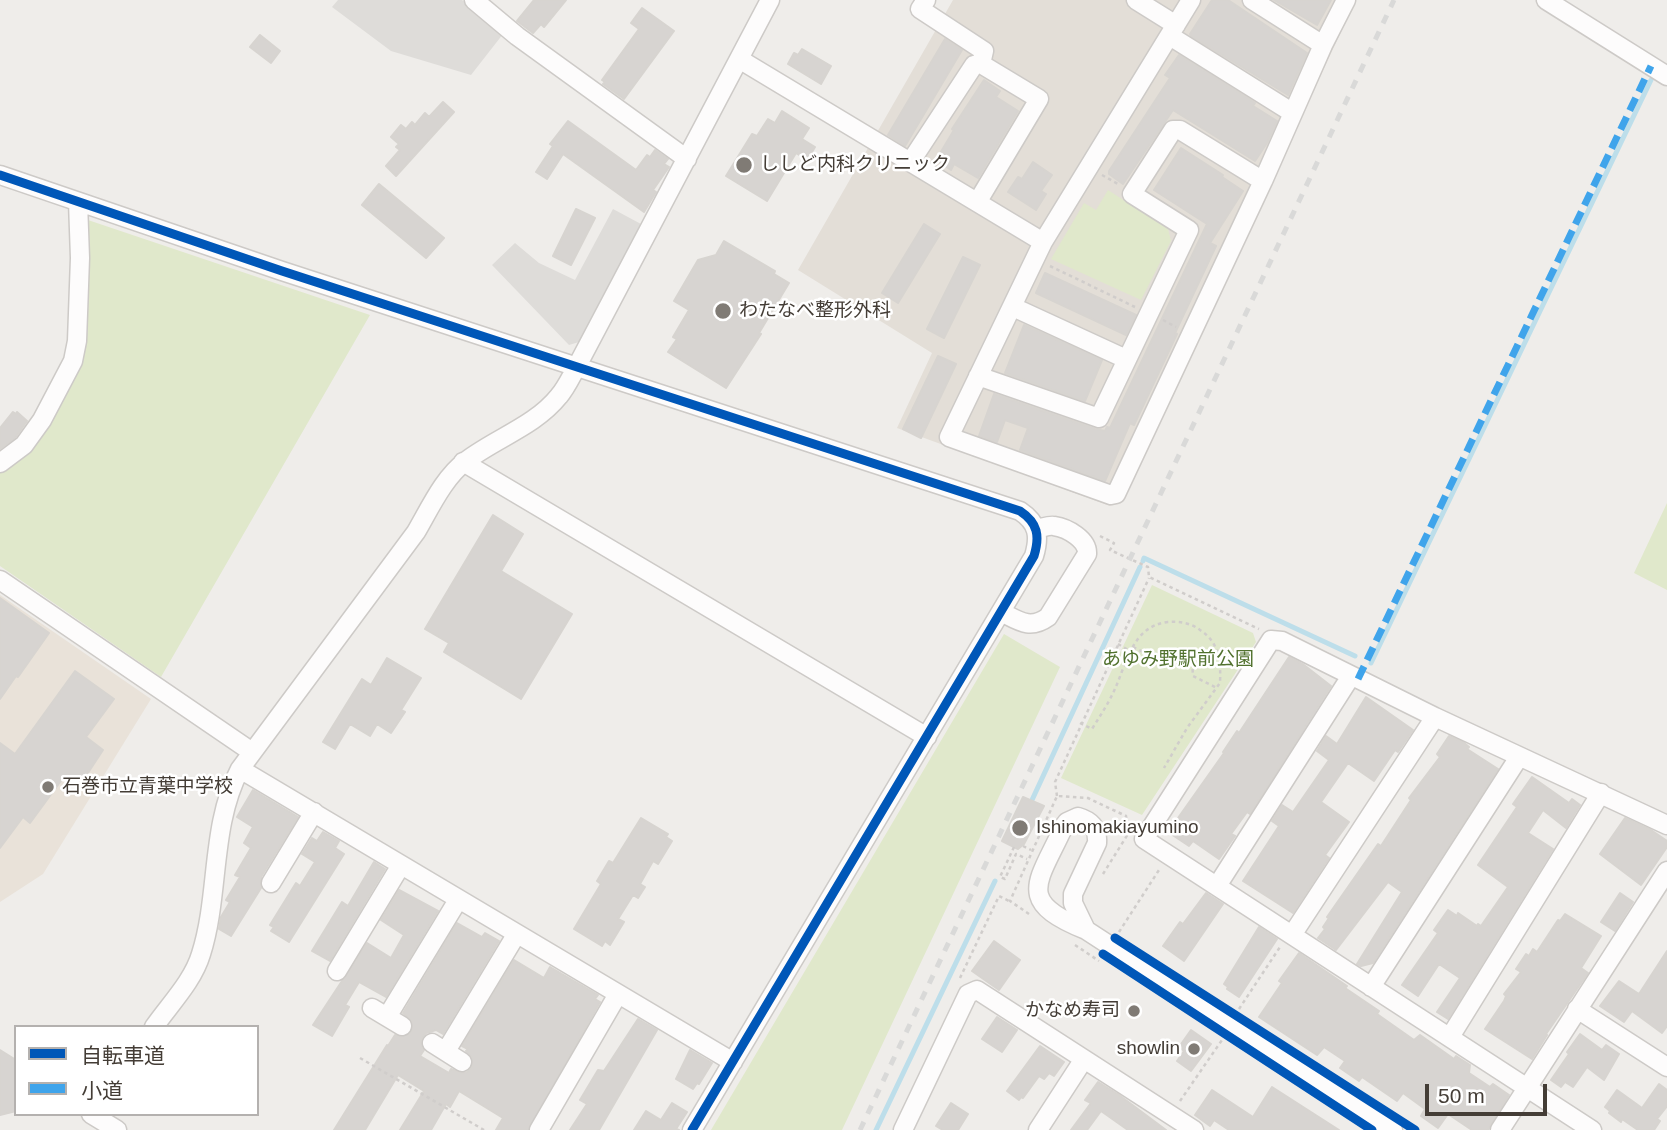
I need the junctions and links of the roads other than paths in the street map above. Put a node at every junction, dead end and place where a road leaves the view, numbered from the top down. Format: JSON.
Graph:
{"nodes":[{"id":1,"x":474,"y":0,"type":"edge"},
{"id":2,"x":771,"y":0,"type":"edge"},
{"id":3,"x":926,"y":0,"type":"edge"},
{"id":4,"x":1136,"y":0,"type":"edge"},
{"id":5,"x":1191,"y":0,"type":"edge"},
{"id":6,"x":1252,"y":0,"type":"edge"},
{"id":7,"x":1346,"y":0,"type":"edge"},
{"id":8,"x":1546,"y":0,"type":"edge"},
{"id":9,"x":1173,"y":30,"type":"junction"},
{"id":10,"x":1323,"y":45,"type":"junction"},
{"id":11,"x":738,"y":59,"type":"junction"},
{"id":12,"x":981,"y":64,"type":"junction"},
{"id":13,"x":1667,"y":76,"type":"edge"},
{"id":14,"x":1293,"y":113,"type":"junction"},
{"id":15,"x":687,"y":159,"type":"junction"},
{"id":16,"x":911,"y":162,"type":"junction"},
{"id":17,"x":0,"y":175,"type":"edge"},
{"id":18,"x":1263,"y":181,"type":"junction"},
{"id":19,"x":978,"y":201,"type":"junction"},
{"id":20,"x":78,"y":202,"type":"junction"},
{"id":21,"x":1044,"y":242,"type":"junction"},
{"id":22,"x":1013,"y":307,"type":"junction"},
{"id":23,"x":1126,"y":359,"type":"junction"},
{"id":24,"x":576,"y":368,"type":"junction"},
{"id":25,"x":978,"y":376,"type":"junction"},
{"id":26,"x":463,"y":462,"type":"junction"},
{"id":27,"x":0,"y":463,"type":"edge"},
{"id":28,"x":1036,"y":528,"type":"junction"},
{"id":29,"x":0,"y":580,"type":"edge"},
{"id":30,"x":1001,"y":611,"type":"junction"},
{"id":31,"x":1351,"y":676,"type":"junction"},
{"id":32,"x":1435,"y":717,"type":"junction"},
{"id":33,"x":927,"y":737,"type":"junction"},
{"id":34,"x":252,"y":752,"type":"junction"},
{"id":35,"x":1519,"y":757,"type":"junction"},
{"id":36,"x":240,"y":769,"type":"junction"},
{"id":37,"x":1601,"y":793,"type":"junction"},
{"id":38,"x":314,"y":812,"type":"junction"},
{"id":39,"x":1667,"y":824,"type":"edge"},
{"id":40,"x":401,"y":865,"type":"junction"},
{"id":41,"x":1667,"y":871,"type":"edge"},
{"id":42,"x":271,"y":883,"type":"dead end"},
{"id":43,"x":1217,"y":886,"type":"junction"},
{"id":44,"x":458,"y":900,"type":"junction"},
{"id":45,"x":1072,"y":900,"type":"junction"},
{"id":46,"x":1044,"y":907,"type":"junction"},
{"id":47,"x":1086,"y":930,"type":"junction"},
{"id":48,"x":516,"y":934,"type":"junction"},
{"id":49,"x":1291,"y":934,"type":"junction"},
{"id":50,"x":337,"y":971,"type":"dead end"},
{"id":51,"x":1371,"y":987,"type":"junction"},
{"id":52,"x":618,"y":995,"type":"junction"},
{"id":53,"x":1577,"y":1009,"type":"junction"},
{"id":54,"x":387,"y":1017,"type":"dead end"},
{"id":55,"x":155,"y":1025,"type":"edge"},
{"id":56,"x":1450,"y":1037,"type":"junction"},
{"id":57,"x":1084,"y":1059,"type":"junction"},
{"id":58,"x":462,"y":1062,"type":"dead end"},
{"id":59,"x":733,"y":1062,"type":"junction"},
{"id":60,"x":1667,"y":1067,"type":"edge"},
{"id":61,"x":1528,"y":1087,"type":"junction"},
{"id":62,"x":94,"y":1116,"type":"edge"},
{"id":63,"x":1169,"y":1120,"type":"edge"},
{"id":64,"x":117,"y":1130,"type":"edge"},
{"id":65,"x":539,"y":1130,"type":"edge"},
{"id":66,"x":692,"y":1130,"type":"edge"},
{"id":67,"x":903,"y":1130,"type":"edge"},
{"id":68,"x":1038,"y":1130,"type":"edge"},
{"id":69,"x":1194,"y":1130,"type":"edge"},
{"id":70,"x":1392,"y":1130,"type":"edge"},
{"id":71,"x":1500,"y":1130,"type":"edge"},
{"id":72,"x":1592,"y":1130,"type":"edge"}],
"edges":[{"from":1,"to":15,"type":"street"},
{"from":2,"to":11,"type":"street"},
{"from":3,"to":12,"type":"street"},
{"from":4,"to":9,"type":"street"},
{"from":5,"to":9,"type":"street"},
{"from":6,"to":10,"type":"street"},
{"from":7,"to":10,"type":"street"},
{"from":8,"to":13,"type":"street"},
{"from":9,"to":14,"type":"street"},
{"from":9,"to":21,"type":"street"},
{"from":10,"to":14,"type":"street"},
{"from":11,"to":15,"type":"street"},
{"from":11,"to":16,"type":"street"},
{"from":12,"to":16,"type":"street"},
{"from":12,"to":19,"type":"street"},
{"from":14,"to":18,"type":"street"},
{"from":15,"to":24,"type":"street"},
{"from":16,"to":19,"type":"street"},
{"from":17,"to":20,"type":"street"},
{"from":18,"to":23,"type":"street"},
{"from":18,"to":25,"type":"street"},
{"from":19,"to":21,"type":"street"},
{"from":20,"to":24,"type":"street"},
{"from":20,"to":27,"type":"street"},
{"from":21,"to":22,"type":"street"},
{"from":22,"to":23,"type":"street"},
{"from":22,"to":25,"type":"street"},
{"from":23,"to":25,"type":"street"},
{"from":24,"to":26,"type":"street"},
{"from":24,"to":28,"type":"street"},
{"from":26,"to":33,"type":"street"},
{"from":26,"to":34,"type":"street"},
{"from":28,"to":30,"type":"street"},
{"from":28,"to":30,"type":"street"},
{"from":29,"to":34,"type":"street"},
{"from":30,"to":33,"type":"street"},
{"from":31,"to":32,"type":"street"},
{"from":31,"to":43,"type":"street"},
{"from":31,"to":43,"type":"street"},
{"from":32,"to":35,"type":"street"},
{"from":32,"to":49,"type":"street"},
{"from":33,"to":59,"type":"street"},
{"from":34,"to":36,"type":"street"},
{"from":35,"to":37,"type":"street"},
{"from":35,"to":51,"type":"street"},
{"from":36,"to":38,"type":"street"},
{"from":36,"to":55,"type":"street"},
{"from":37,"to":39,"type":"street"},
{"from":37,"to":56,"type":"street"},
{"from":38,"to":40,"type":"street"},
{"from":38,"to":42,"type":"street"},
{"from":40,"to":44,"type":"street"},
{"from":40,"to":50,"type":"street"},
{"from":41,"to":53,"type":"street"},
{"from":43,"to":49,"type":"street"},
{"from":44,"to":48,"type":"street"},
{"from":44,"to":54,"type":"street"},
{"from":45,"to":46,"type":"street"},
{"from":45,"to":46,"type":"street"},
{"from":45,"to":47,"type":"street"},
{"from":46,"to":47,"type":"street"},
{"from":47,"to":70,"type":"street"},
{"from":48,"to":52,"type":"street"},
{"from":48,"to":58,"type":"street"},
{"from":49,"to":51,"type":"street"},
{"from":51,"to":56,"type":"street"},
{"from":52,"to":59,"type":"street"},
{"from":52,"to":65,"type":"street"},
{"from":53,"to":60,"type":"street"},
{"from":53,"to":61,"type":"street"},
{"from":56,"to":61,"type":"street"},
{"from":57,"to":63,"type":"street"},
{"from":57,"to":67,"type":"street"},
{"from":57,"to":68,"type":"street"},
{"from":59,"to":66,"type":"street"},
{"from":61,"to":71,"type":"street"},
{"from":61,"to":72,"type":"street"},
{"from":62,"to":64,"type":"street"},
{"from":63,"to":69,"type":"street"}]}
